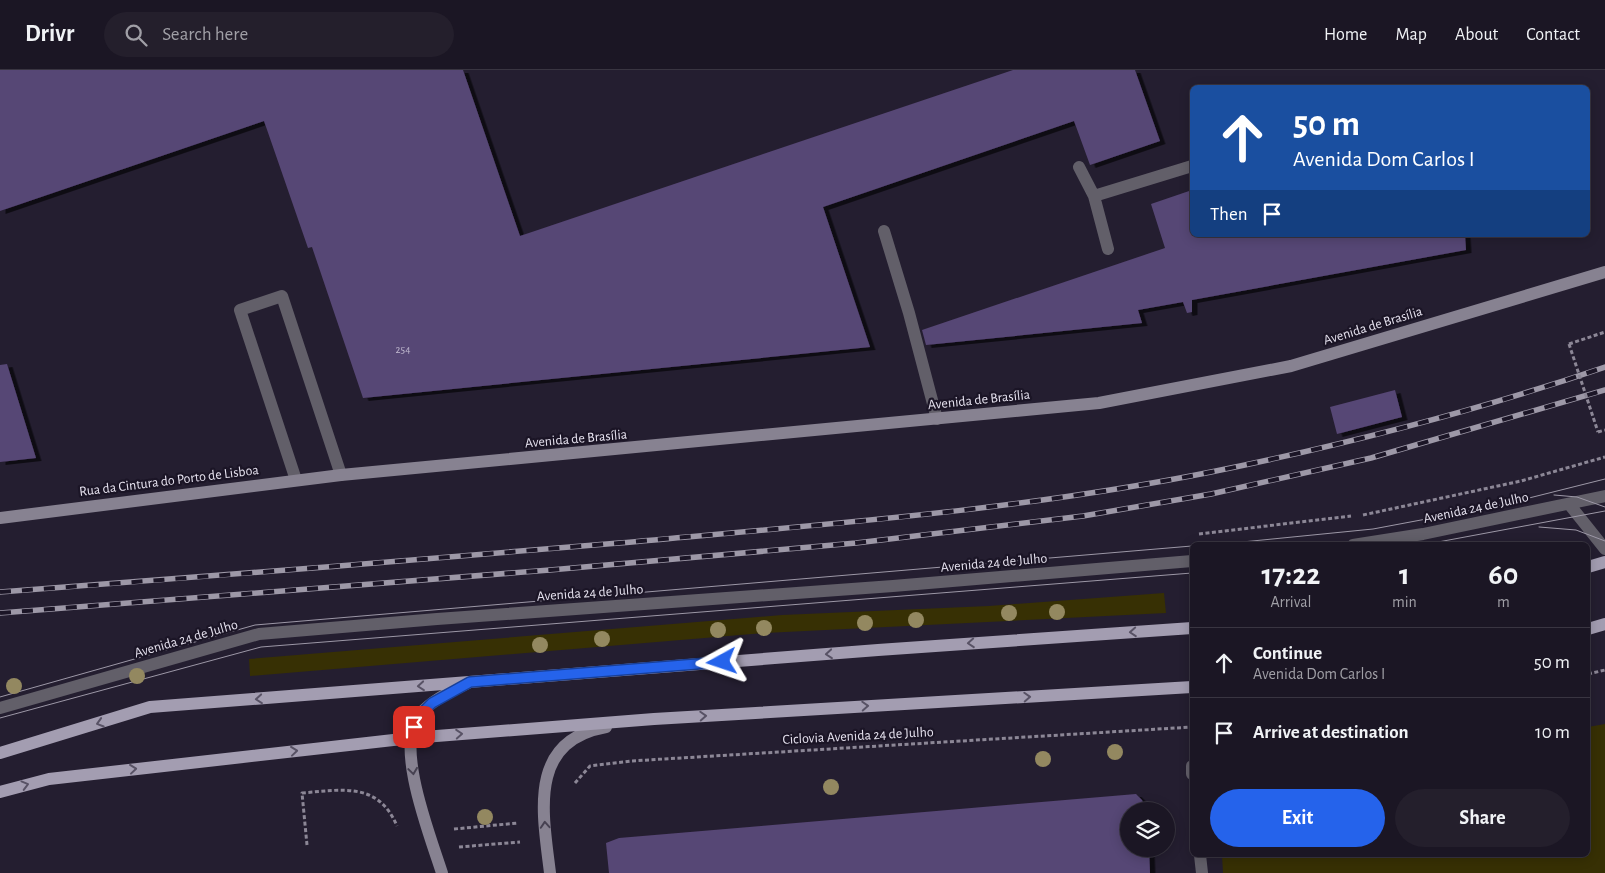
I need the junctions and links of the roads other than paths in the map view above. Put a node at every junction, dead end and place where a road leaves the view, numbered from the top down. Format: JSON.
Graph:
{"nodes":[{"id":1,"x":1079,"y":167,"type":"dead end"},
{"id":2,"x":1190,"y":167,"type":"edge"},
{"id":3,"x":1094,"y":196,"type":"junction"},
{"id":4,"x":884,"y":232,"type":"dead end"},
{"id":5,"x":1108,"y":249,"type":"dead end"},
{"id":6,"x":1605,"y":272,"type":"edge"},
{"id":7,"x":937,"y":419,"type":"junction"},
{"id":8,"x":341,"y":476,"type":"junction"},
{"id":9,"x":296,"y":480,"type":"junction"},
{"id":10,"x":1605,"y":496,"type":"edge"},
{"id":11,"x":1569,"y":504,"type":"junction"},
{"id":12,"x":0,"y":518,"type":"edge"},
{"id":13,"x":1372,"y":542,"type":"edge"},
{"id":14,"x":1605,"y":549,"type":"edge"},
{"id":15,"x":1190,"y":561,"type":"edge"},
{"id":16,"x":1605,"y":562,"type":"edge"},
{"id":17,"x":1590,"y":566,"type":"edge"},
{"id":18,"x":1605,"y":624,"type":"edge"},
{"id":19,"x":1190,"y":628,"type":"edge"},
{"id":20,"x":1590,"y":628,"type":"edge"},
{"id":21,"x":470,"y":682,"type":"junction"},
{"id":22,"x":1190,"y":687,"type":"edge"},
{"id":23,"x":0,"y":708,"type":"edge"},
{"id":24,"x":654,"y":719,"type":"junction"},
{"id":25,"x":411,"y":738,"type":"junction"},
{"id":26,"x":0,"y":754,"type":"edge"},
{"id":27,"x":0,"y":792,"type":"edge"},
{"id":28,"x":1200,"y":857,"type":"edge"},
{"id":29,"x":442,"y":873,"type":"edge"},
{"id":30,"x":550,"y":873,"type":"edge"},
{"id":31,"x":1202,"y":873,"type":"edge"}],
"edges":[{"from":1,"to":3,"type":"street"},
{"from":2,"to":3,"type":"street"},
{"from":3,"to":5,"type":"street"},
{"from":4,"to":7,"type":"street"},
{"from":6,"to":7,"type":"street","name":"Avenida de Brasília"},
{"from":7,"to":8,"type":"street","name":"Avenida de Brasília"},
{"from":8,"to":9,"type":"street","name":"Rua da Cintura do Porto de Lisboa"},
{"from":8,"to":9,"type":"street"},
{"from":9,"to":12,"type":"street","name":"Rua da Cintura do Porto de Lisboa"},
{"from":10,"to":11,"type":"street","name":"Avenida 24 de Julho"},
{"from":11,"to":13,"type":"street","name":"Avenida 24 de Julho"},
{"from":11,"to":14,"type":"street"},
{"from":15,"to":23,"type":"street","name":"Avenida 24 de Julho"},
{"from":16,"to":17,"type":"main road"},
{"from":18,"to":20,"type":"main road"},
{"from":19,"to":21,"type":"main road","one_way":true},
{"from":21,"to":25,"type":"street"},
{"from":21,"to":26,"type":"main road","one_way":true},
{"from":24,"to":22,"type":"main road","one_way":true},
{"from":25,"to":24,"type":"main road","one_way":true},
{"from":30,"to":24,"type":"street","one_way":true},
{"from":27,"to":25,"type":"main road","one_way":true},
{"from":25,"to":29,"type":"street","one_way":true},
{"from":28,"to":31,"type":"street"}]}
